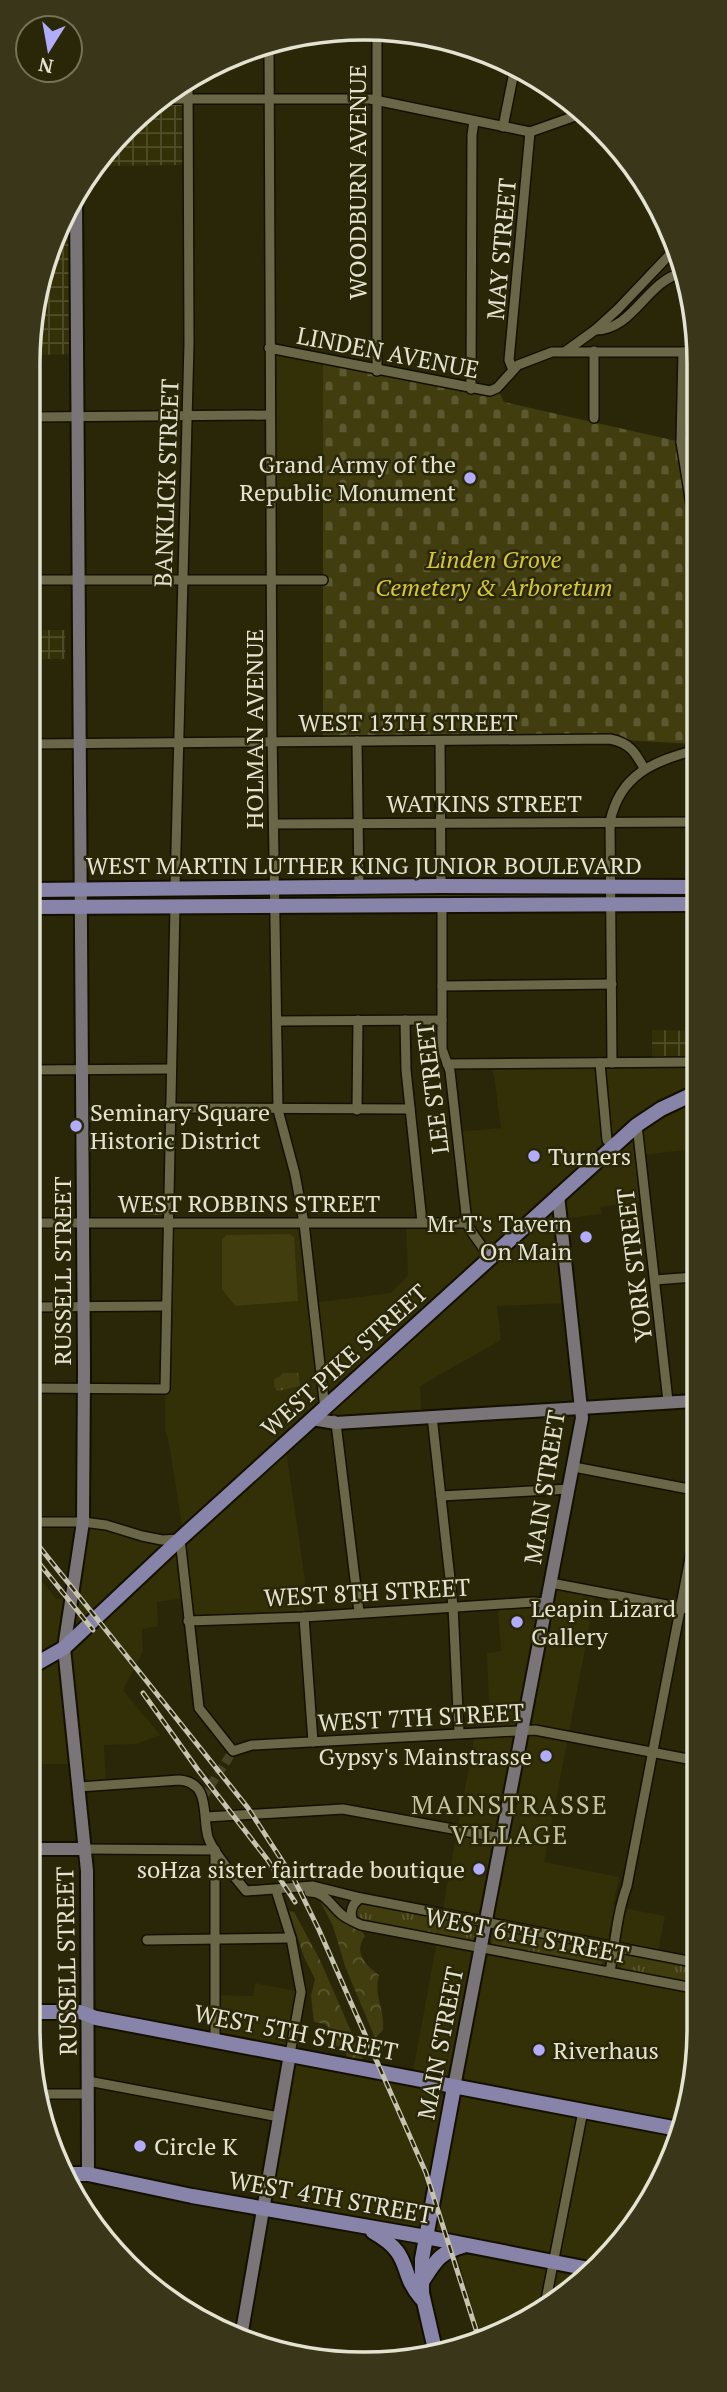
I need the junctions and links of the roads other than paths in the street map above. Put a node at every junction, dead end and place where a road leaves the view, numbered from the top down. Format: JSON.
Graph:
{"nodes":[{"id":1,"x":377,"y":41,"type":"edge"},
{"id":2,"x":269,"y":54,"type":"edge"},
{"id":3,"x":513,"y":78,"type":"edge"},
{"id":4,"x":188,"y":93,"type":"edge"},
{"id":5,"x":269,"y":98,"type":"junction"},
{"id":6,"x":178,"y":99,"type":"edge"},
{"id":7,"x":188,"y":99,"type":"junction"},
{"id":8,"x":377,"y":100,"type":"junction"},
{"id":9,"x":573,"y":117,"type":"edge"},
{"id":10,"x":474,"y":121,"type":"junction"},
{"id":11,"x":503,"y":127,"type":"junction"},
{"id":12,"x":530,"y":132,"type":"junction"},
{"id":13,"x":76,"y":217,"type":"edge"},
{"id":14,"x":668,"y":256,"type":"edge"},
{"id":15,"x":675,"y":276,"type":"edge"},
{"id":16,"x":595,"y":330,"type":"junction"},
{"id":17,"x":269,"y":348,"type":"junction"},
{"id":18,"x":594,"y":351,"type":"junction"},
{"id":19,"x":564,"y":352,"type":"junction"},
{"id":20,"x":683,"y":352,"type":"junction"},
{"id":21,"x":686,"y":352,"type":"edge"},
{"id":22,"x":513,"y":370,"type":"junction"},
{"id":23,"x":377,"y":371,"type":"junction"},
{"id":24,"x":471,"y":389,"type":"junction"},
{"id":25,"x":186,"y":415,"type":"junction"},
{"id":26,"x":270,"y":415,"type":"junction"},
{"id":27,"x":77,"y":416,"type":"junction"},
{"id":28,"x":40,"y":417,"type":"edge"},
{"id":29,"x":594,"y":418,"type":"dead end"},
{"id":30,"x":681,"y":442,"type":"junction"},
{"id":31,"x":687,"y":442,"type":"edge"},
{"id":32,"x":687,"y":480,"type":"edge"},
{"id":33,"x":79,"y":579,"type":"junction"},
{"id":34,"x":323,"y":579,"type":"dead end"},
{"id":35,"x":40,"y":580,"type":"edge"},
{"id":36,"x":272,"y":580,"type":"junction"},
{"id":37,"x":183,"y":581,"type":"junction"},
{"id":38,"x":272,"y":741,"type":"junction"},
{"id":39,"x":357,"y":741,"type":"junction"},
{"id":40,"x":440,"y":741,"type":"junction"},
{"id":41,"x":178,"y":742,"type":"junction"},
{"id":42,"x":80,"y":743,"type":"junction"},
{"id":43,"x":40,"y":744,"type":"edge"},
{"id":44,"x":687,"y":752,"type":"edge"},
{"id":45,"x":644,"y":768,"type":"junction"},
{"id":46,"x":441,"y":822,"type":"junction"},
{"id":47,"x":610,"y":822,"type":"junction"},
{"id":48,"x":687,"y":822,"type":"edge"},
{"id":49,"x":357,"y":823,"type":"junction"},
{"id":50,"x":274,"y":824,"type":"junction"},
{"id":51,"x":610,"y":885,"type":"junction"},
{"id":52,"x":359,"y":886,"type":"junction"},
{"id":53,"x":441,"y":886,"type":"junction"},
{"id":54,"x":274,"y":887,"type":"junction"},
{"id":55,"x":687,"y":887,"type":"edge"},
{"id":56,"x":175,"y":888,"type":"junction"},
{"id":57,"x":40,"y":890,"type":"edge"},
{"id":58,"x":81,"y":890,"type":"junction"},
{"id":59,"x":610,"y":903,"type":"junction"},
{"id":60,"x":442,"y":904,"type":"junction"},
{"id":61,"x":687,"y":904,"type":"edge"},
{"id":62,"x":274,"y":905,"type":"junction"},
{"id":63,"x":82,"y":906,"type":"junction"},
{"id":64,"x":175,"y":906,"type":"junction"},
{"id":65,"x":40,"y":907,"type":"edge"},
{"id":66,"x":612,"y":984,"type":"junction"},
{"id":67,"x":442,"y":986,"type":"junction"},
{"id":68,"x":358,"y":1020,"type":"junction"},
{"id":69,"x":405,"y":1020,"type":"junction"},
{"id":70,"x":442,"y":1020,"type":"junction"},
{"id":71,"x":277,"y":1021,"type":"junction"},
{"id":72,"x":687,"y":1062,"type":"edge"},
{"id":73,"x":600,"y":1063,"type":"junction"},
{"id":74,"x":612,"y":1063,"type":"junction"},
{"id":75,"x":447,"y":1064,"type":"junction"},
{"id":76,"x":82,"y":1069,"type":"junction"},
{"id":77,"x":171,"y":1069,"type":"junction"},
{"id":78,"x":40,"y":1070,"type":"edge"},
{"id":79,"x":687,"y":1097,"type":"edge"},
{"id":80,"x":170,"y":1108,"type":"junction"},
{"id":81,"x":410,"y":1109,"type":"junction"},
{"id":82,"x":278,"y":1110,"type":"junction"},
{"id":83,"x":357,"y":1110,"type":"junction"},
{"id":84,"x":637,"y":1125,"type":"junction"},
{"id":85,"x":613,"y":1146,"type":"junction"},
{"id":86,"x":558,"y":1195,"type":"junction"},
{"id":87,"x":168,"y":1222,"type":"junction"},
{"id":88,"x":422,"y":1222,"type":"junction"},
{"id":89,"x":40,"y":1223,"type":"edge"},
{"id":90,"x":84,"y":1223,"type":"junction"},
{"id":91,"x":304,"y":1223,"type":"junction"},
{"id":92,"x":467,"y":1223,"type":"junction"},
{"id":93,"x":488,"y":1260,"type":"junction"},
{"id":94,"x":687,"y":1278,"type":"edge"},
{"id":95,"x":655,"y":1280,"type":"junction"},
{"id":96,"x":84,"y":1306,"type":"junction"},
{"id":97,"x":166,"y":1306,"type":"junction"},
{"id":98,"x":40,"y":1307,"type":"edge"},
{"id":99,"x":40,"y":1388,"type":"edge"},
{"id":100,"x":82,"y":1388,"type":"junction"},
{"id":101,"x":687,"y":1401,"type":"edge"},
{"id":102,"x":668,"y":1402,"type":"junction"},
{"id":103,"x":323,"y":1408,"type":"junction"},
{"id":104,"x":582,"y":1408,"type":"junction"},
{"id":105,"x":432,"y":1416,"type":"junction"},
{"id":106,"x":312,"y":1419,"type":"junction"},
{"id":107,"x":336,"y":1423,"type":"junction"},
{"id":108,"x":574,"y":1467,"type":"junction"},
{"id":109,"x":569,"y":1489,"type":"junction"},
{"id":110,"x":687,"y":1489,"type":"edge"},
{"id":111,"x":441,"y":1496,"type":"junction"},
{"id":112,"x":83,"y":1521,"type":"junction"},
{"id":113,"x":40,"y":1522,"type":"edge"},
{"id":114,"x":180,"y":1539,"type":"junction"},
{"id":115,"x":687,"y":1570,"type":"edge"},
{"id":116,"x":551,"y":1583,"type":"junction"},
{"id":117,"x":547,"y":1603,"type":"junction"},
{"id":118,"x":453,"y":1606,"type":"junction"},
{"id":119,"x":679,"y":1607,"type":"junction"},
{"id":120,"x":687,"y":1609,"type":"edge"},
{"id":121,"x":359,"y":1612,"type":"junction"},
{"id":122,"x":304,"y":1617,"type":"junction"},
{"id":123,"x":188,"y":1622,"type":"junction"},
{"id":124,"x":64,"y":1648,"type":"junction"},
{"id":125,"x":40,"y":1662,"type":"edge"},
{"id":126,"x":523,"y":1731,"type":"junction"},
{"id":127,"x":459,"y":1733,"type":"junction"},
{"id":128,"x":313,"y":1742,"type":"junction"},
{"id":129,"x":651,"y":1752,"type":"junction"},
{"id":130,"x":687,"y":1759,"type":"edge"},
{"id":131,"x":79,"y":1787,"type":"junction"},
{"id":132,"x":206,"y":1816,"type":"junction"},
{"id":133,"x":502,"y":1838,"type":"junction"},
{"id":134,"x":40,"y":1849,"type":"edge"},
{"id":135,"x":85,"y":1849,"type":"junction"},
{"id":136,"x":215,"y":1850,"type":"junction"},
{"id":137,"x":276,"y":1890,"type":"junction"},
{"id":138,"x":361,"y":1898,"type":"junction"},
{"id":139,"x":353,"y":1921,"type":"junction"},
{"id":140,"x":486,"y":1922,"type":"junction"},
{"id":141,"x":291,"y":1938,"type":"junction"},
{"id":142,"x":147,"y":1940,"type":"dead end"},
{"id":143,"x":215,"y":1940,"type":"junction"},
{"id":144,"x":481,"y":1947,"type":"junction"},
{"id":145,"x":615,"y":1947,"type":"junction"},
{"id":146,"x":687,"y":1961,"type":"edge"},
{"id":147,"x":610,"y":1972,"type":"junction"},
{"id":148,"x":687,"y":1987,"type":"edge"},
{"id":149,"x":40,"y":2012,"type":"edge"},
{"id":150,"x":88,"y":2014,"type":"junction"},
{"id":151,"x":215,"y":2040,"type":"junction"},
{"id":152,"x":290,"y":2054,"type":"junction"},
{"id":153,"x":88,"y":2087,"type":"junction"},
{"id":154,"x":454,"y":2087,"type":"junction"},
{"id":155,"x":46,"y":2093,"type":"edge"},
{"id":156,"x":583,"y":2111,"type":"junction"},
{"id":157,"x":279,"y":2117,"type":"junction"},
{"id":158,"x":671,"y":2128,"type":"edge"},
{"id":159,"x":76,"y":2174,"type":"edge"},
{"id":160,"x":88,"y":2174,"type":"junction"},
{"id":161,"x":263,"y":2209,"type":"junction"},
{"id":162,"x":363,"y":2227,"type":"junction"},
{"id":163,"x":426,"y":2237,"type":"junction"},
{"id":164,"x":467,"y":2245,"type":"junction"},
{"id":165,"x":554,"y":2262,"type":"junction"},
{"id":166,"x":582,"y":2268,"type":"edge"},
{"id":167,"x":422,"y":2283,"type":"junction"},
{"id":168,"x":547,"y":2294,"type":"edge"},
{"id":169,"x":424,"y":2301,"type":"junction"},
{"id":170,"x":243,"y":2328,"type":"edge"},
{"id":171,"x":434,"y":2344,"type":"edge"}],
"edges":[{"from":1,"to":8,"type":"street","name":"WOODBURN AVENUE"},
{"from":2,"to":5,"type":"street","name":"HOLMAN AVENUE"},
{"from":3,"to":11,"type":"street"},
{"from":4,"to":7,"type":"street","name":"BANKLICK STREET"},
{"from":5,"to":7,"type":"street"},
{"from":5,"to":8,"type":"street"},
{"from":5,"to":17,"type":"street","name":"HOLMAN AVENUE"},
{"from":6,"to":7,"type":"street"},
{"from":7,"to":25,"type":"street","name":"BANKLICK STREET"},
{"from":8,"to":10,"type":"street"},
{"from":8,"to":23,"type":"street","name":"WOODBURN AVENUE"},
{"from":9,"to":12,"type":"street"},
{"from":10,"to":11,"type":"street"},
{"from":10,"to":24,"type":"street"},
{"from":11,"to":12,"type":"street"},
{"from":12,"to":22,"type":"street","name":"MAY STREET"},
{"from":13,"to":27,"type":"street","name":"RUSSELL STREET"},
{"from":14,"to":16,"type":"street"},
{"from":15,"to":16,"type":"street"},
{"from":16,"to":19,"type":"street"},
{"from":17,"to":23,"type":"street","name":"LINDEN AVENUE"},
{"from":17,"to":26,"type":"street","name":"HOLMAN AVENUE"},
{"from":18,"to":19,"type":"street","name":"LINDEN AVENUE"},
{"from":18,"to":20,"type":"street","name":"LINDEN AVENUE"},
{"from":18,"to":29,"type":"street"},
{"from":19,"to":22,"type":"street","name":"LINDEN AVENUE"},
{"from":20,"to":21,"type":"street","name":"LINDEN AVENUE"},
{"from":20,"to":30,"type":"street"},
{"from":22,"to":24,"type":"street","name":"LINDEN AVENUE"},
{"from":23,"to":24,"type":"street","name":"LINDEN AVENUE"},
{"from":25,"to":26,"type":"street"},
{"from":25,"to":27,"type":"street"},
{"from":25,"to":37,"type":"street","name":"BANKLICK STREET"},
{"from":26,"to":36,"type":"street","name":"HOLMAN AVENUE"},
{"from":27,"to":28,"type":"street"},
{"from":27,"to":33,"type":"street","name":"RUSSELL STREET"},
{"from":30,"to":31,"type":"street"},
{"from":30,"to":32,"type":"street"},
{"from":33,"to":35,"type":"street"},
{"from":33,"to":37,"type":"street"},
{"from":33,"to":42,"type":"street","name":"RUSSELL STREET"},
{"from":34,"to":36,"type":"street"},
{"from":36,"to":37,"type":"street"},
{"from":36,"to":38,"type":"street","name":"HOLMAN AVENUE"},
{"from":37,"to":41,"type":"street","name":"BANKLICK STREET"},
{"from":38,"to":39,"type":"street","name":"WEST 13TH STREET"},
{"from":38,"to":41,"type":"street","name":"WEST 13TH STREET"},
{"from":38,"to":50,"type":"street","name":"HOLMAN AVENUE"},
{"from":39,"to":40,"type":"street","name":"WEST 13TH STREET"},
{"from":39,"to":49,"type":"street"},
{"from":40,"to":45,"type":"street","name":"WEST 13TH STREET"},
{"from":40,"to":46,"type":"street"},
{"from":41,"to":42,"type":"street","name":"WEST 13TH STREET"},
{"from":41,"to":56,"type":"street","name":"BANKLICK STREET"},
{"from":42,"to":43,"type":"street","name":"WEST 13TH STREET"},
{"from":42,"to":58,"type":"street","name":"RUSSELL STREET"},
{"from":44,"to":45,"type":"street"},
{"from":45,"to":47,"type":"street"},
{"from":46,"to":47,"type":"street","name":"WATKINS STREET"},
{"from":46,"to":49,"type":"street","name":"WATKINS STREET"},
{"from":46,"to":53,"type":"street"},
{"from":47,"to":48,"type":"street","name":"WATKINS STREET"},
{"from":47,"to":51,"type":"street"},
{"from":49,"to":50,"type":"street","name":"WATKINS STREET"},
{"from":49,"to":52,"type":"street"},
{"from":50,"to":54,"type":"street","name":"HOLMAN AVENUE"},
{"from":51,"to":53,"type":"main road","name":"WEST MARTIN LUTHER KING JUNIOR BOULEVARD"},
{"from":51,"to":55,"type":"main road","name":"WEST MARTIN LUTHER KING JUNIOR BOULEVARD"},
{"from":51,"to":59,"type":"street"},
{"from":52,"to":53,"type":"main road","name":"WEST MARTIN LUTHER KING JUNIOR BOULEVARD"},
{"from":52,"to":54,"type":"main road","name":"WEST MARTIN LUTHER KING JUNIOR BOULEVARD"},
{"from":54,"to":56,"type":"main road","name":"WEST MARTIN LUTHER KING JUNIOR BOULEVARD"},
{"from":54,"to":62,"type":"street","name":"HOLMAN AVENUE"},
{"from":56,"to":58,"type":"main road","name":"WEST MARTIN LUTHER KING JUNIOR BOULEVARD"},
{"from":57,"to":58,"type":"main road","name":"WEST MARTIN LUTHER KING JUNIOR BOULEVARD"},
{"from":58,"to":63,"type":"street","name":"RUSSELL STREET"},
{"from":59,"to":60,"type":"main road","name":"WEST MARTIN LUTHER KING JUNIOR BOULEVARD"},
{"from":59,"to":61,"type":"main road","name":"WEST MARTIN LUTHER KING JUNIOR BOULEVARD"},
{"from":59,"to":66,"type":"street"},
{"from":60,"to":62,"type":"main road","name":"WEST MARTIN LUTHER KING JUNIOR BOULEVARD"},
{"from":60,"to":67,"type":"street","name":"LEE STREET"},
{"from":62,"to":64,"type":"main road","name":"WEST MARTIN LUTHER KING JUNIOR BOULEVARD"},
{"from":62,"to":71,"type":"street","name":"HOLMAN AVENUE"},
{"from":63,"to":64,"type":"main road","name":"WEST MARTIN LUTHER KING JUNIOR BOULEVARD"},
{"from":63,"to":65,"type":"main road","name":"WEST MARTIN LUTHER KING JUNIOR BOULEVARD"},
{"from":63,"to":76,"type":"street","name":"RUSSELL STREET"},
{"from":64,"to":77,"type":"street"},
{"from":66,"to":67,"type":"street"},
{"from":66,"to":74,"type":"street"},
{"from":67,"to":70,"type":"street","name":"LEE STREET"},
{"from":68,"to":69,"type":"street"},
{"from":68,"to":71,"type":"street"},
{"from":68,"to":83,"type":"street"},
{"from":69,"to":70,"type":"street"},
{"from":69,"to":81,"type":"street"},
{"from":70,"to":75,"type":"street","name":"LEE STREET"},
{"from":71,"to":82,"type":"street","name":"HOLMAN AVENUE"},
{"from":72,"to":74,"type":"street"},
{"from":73,"to":74,"type":"street"},
{"from":73,"to":75,"type":"street"},
{"from":73,"to":85,"type":"street"},
{"from":75,"to":92,"type":"street","name":"LEE STREET"},
{"from":76,"to":77,"type":"street"},
{"from":76,"to":78,"type":"street"},
{"from":76,"to":90,"type":"street","name":"RUSSELL STREET"},
{"from":77,"to":80,"type":"street"},
{"from":79,"to":84,"type":"main road","name":"WEST PIKE STREET"},
{"from":80,"to":82,"type":"street"},
{"from":80,"to":87,"type":"street"},
{"from":81,"to":83,"type":"street"},
{"from":81,"to":88,"type":"street"},
{"from":82,"to":83,"type":"street"},
{"from":82,"to":91,"type":"street","name":"HOLMAN AVENUE"},
{"from":84,"to":85,"type":"main road","name":"WEST PIKE STREET"},
{"from":84,"to":95,"type":"street","name":"YORK STREET"},
{"from":85,"to":86,"type":"main road","name":"WEST PIKE STREET"},
{"from":86,"to":93,"type":"main road","name":"WEST PIKE STREET"},
{"from":86,"to":104,"type":"street","name":"MAIN STREET"},
{"from":87,"to":90,"type":"street","name":"WEST ROBBINS STREET"},
{"from":87,"to":91,"type":"street","name":"WEST ROBBINS STREET"},
{"from":87,"to":97,"type":"street"},
{"from":88,"to":91,"type":"street","name":"WEST ROBBINS STREET"},
{"from":88,"to":92,"type":"street","name":"WEST ROBBINS STREET"},
{"from":89,"to":90,"type":"street","name":"WEST ROBBINS STREET"},
{"from":90,"to":96,"type":"street","name":"RUSSELL STREET"},
{"from":91,"to":103,"type":"street","name":"HOLMAN AVENUE"},
{"from":92,"to":93,"type":"street","name":"LEE STREET"},
{"from":93,"to":103,"type":"main road","name":"WEST PIKE STREET"},
{"from":94,"to":95,"type":"street"},
{"from":95,"to":102,"type":"street","name":"YORK STREET"},
{"from":96,"to":97,"type":"street"},
{"from":96,"to":98,"type":"street"},
{"from":96,"to":100,"type":"street","name":"RUSSELL STREET"},
{"from":97,"to":100,"type":"street"},
{"from":99,"to":100,"type":"street"},
{"from":100,"to":112,"type":"street","name":"RUSSELL STREET"},
{"from":101,"to":102,"type":"street"},
{"from":102,"to":104,"type":"street"},
{"from":103,"to":106,"type":"main road","name":"WEST PIKE STREET"},
{"from":103,"to":107,"type":"street"},
{"from":104,"to":105,"type":"street"},
{"from":104,"to":108,"type":"street","name":"MAIN STREET"},
{"from":105,"to":107,"type":"street"},
{"from":105,"to":111,"type":"street"},
{"from":106,"to":107,"type":"street"},
{"from":106,"to":114,"type":"main road","name":"WEST PIKE STREET"},
{"from":107,"to":121,"type":"street"},
{"from":108,"to":109,"type":"street","name":"MAIN STREET"},
{"from":108,"to":110,"type":"street"},
{"from":109,"to":111,"type":"street"},
{"from":109,"to":116,"type":"street","name":"MAIN STREET"},
{"from":111,"to":118,"type":"street"},
{"from":112,"to":113,"type":"street"},
{"from":112,"to":114,"type":"street"},
{"from":112,"to":124,"type":"street","name":"RUSSELL STREET"},
{"from":114,"to":123,"type":"street"},
{"from":114,"to":124,"type":"main road","name":"WEST PIKE STREET"},
{"from":115,"to":119,"type":"street"},
{"from":116,"to":117,"type":"street","name":"MAIN STREET"},
{"from":116,"to":119,"type":"street"},
{"from":117,"to":118,"type":"street","name":"WEST 8TH STREET"},
{"from":117,"to":126,"type":"street","name":"MAIN STREET"},
{"from":118,"to":121,"type":"street","name":"WEST 8TH STREET"},
{"from":118,"to":127,"type":"street"},
{"from":119,"to":120,"type":"street"},
{"from":119,"to":129,"type":"street"},
{"from":121,"to":122,"type":"street","name":"WEST 8TH STREET"},
{"from":122,"to":123,"type":"street","name":"WEST 8TH STREET"},
{"from":122,"to":128,"type":"street"},
{"from":123,"to":128,"type":"street","name":"WEST 7TH STREET"},
{"from":124,"to":125,"type":"main road","name":"WEST PIKE STREET"},
{"from":124,"to":131,"type":"street","name":"RUSSELL STREET"},
{"from":126,"to":127,"type":"street","name":"WEST 7TH STREET"},
{"from":126,"to":129,"type":"street","name":"WEST 7TH STREET"},
{"from":126,"to":133,"type":"street","name":"MAIN STREET"},
{"from":127,"to":128,"type":"street","name":"WEST 7TH STREET"},
{"from":129,"to":130,"type":"street","name":"WEST 7TH STREET"},
{"from":129,"to":145,"type":"street"},
{"from":131,"to":132,"type":"street"},
{"from":131,"to":135,"type":"street","name":"RUSSELL STREET"},
{"from":132,"to":133,"type":"street"},
{"from":132,"to":136,"type":"street"},
{"from":133,"to":140,"type":"street","name":"MAIN STREET"},
{"from":134,"to":135,"type":"street"},
{"from":135,"to":136,"type":"street"},
{"from":135,"to":150,"type":"street","name":"RUSSELL STREET"},
{"from":136,"to":137,"type":"street","name":"WEST 6TH STREET"},
{"from":136,"to":143,"type":"street"},
{"from":137,"to":138,"type":"street","name":"WEST 6TH STREET"},
{"from":137,"to":139,"type":"street","name":"WEST 6TH STREET"},
{"from":137,"to":141,"type":"street"},
{"from":138,"to":139,"type":"street"},
{"from":138,"to":140,"type":"street","name":"WEST 6TH STREET"},
{"from":139,"to":144,"type":"street","name":"WEST 6TH STREET"},
{"from":140,"to":144,"type":"street","name":"MAIN STREET"},
{"from":140,"to":145,"type":"street","name":"WEST 6TH STREET"},
{"from":141,"to":143,"type":"street"},
{"from":141,"to":152,"type":"street"},
{"from":142,"to":143,"type":"street"},
{"from":143,"to":151,"type":"street"},
{"from":144,"to":147,"type":"street","name":"WEST 6TH STREET"},
{"from":144,"to":154,"type":"street","name":"MAIN STREET"},
{"from":145,"to":146,"type":"street","name":"WEST 6TH STREET"},
{"from":145,"to":147,"type":"street"},
{"from":147,"to":148,"type":"street","name":"WEST 6TH STREET"},
{"from":149,"to":150,"type":"main road","name":"WEST 5TH STREET"},
{"from":150,"to":151,"type":"main road","name":"WEST 5TH STREET"},
{"from":150,"to":153,"type":"street","name":"RUSSELL STREET"},
{"from":151,"to":152,"type":"main road","name":"WEST 5TH STREET"},
{"from":152,"to":154,"type":"main road","name":"WEST 5TH STREET"},
{"from":152,"to":157,"type":"street"},
{"from":153,"to":155,"type":"street"},
{"from":153,"to":157,"type":"street"},
{"from":153,"to":160,"type":"street","name":"RUSSELL STREET"},
{"from":154,"to":156,"type":"main road","name":"WEST 5TH STREET"},
{"from":154,"to":163,"type":"main road","name":"MAIN STREET"},
{"from":156,"to":158,"type":"main road","name":"WEST 5TH STREET"},
{"from":156,"to":165,"type":"street"},
{"from":157,"to":161,"type":"street"},
{"from":159,"to":160,"type":"main road","name":"WEST 4TH STREET"},
{"from":160,"to":161,"type":"main road","name":"WEST 4TH STREET"},
{"from":161,"to":162,"type":"main road","name":"WEST 4TH STREET"},
{"from":161,"to":170,"type":"street"},
{"from":162,"to":163,"type":"main road","name":"WEST 4TH STREET"},
{"from":162,"to":169,"type":"main road"},
{"from":163,"to":164,"type":"main road","name":"WEST 4TH STREET"},
{"from":163,"to":167,"type":"main road","name":"MAIN STREET"},
{"from":164,"to":165,"type":"main road","name":"WEST 4TH STREET"},
{"from":164,"to":167,"type":"main road"},
{"from":165,"to":166,"type":"main road","name":"WEST 4TH STREET"},
{"from":165,"to":168,"type":"street"},
{"from":167,"to":169,"type":"main road","name":"MAIN STREET"},
{"from":169,"to":171,"type":"main road"}]}
